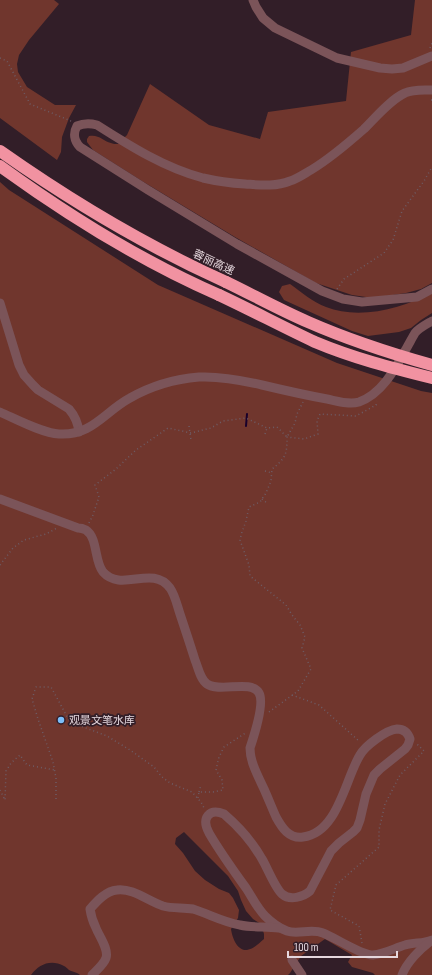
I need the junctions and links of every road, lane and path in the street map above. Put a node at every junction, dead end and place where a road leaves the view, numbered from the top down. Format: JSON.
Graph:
{"nodes":[{"id":1,"x":253,"y":0,"type":"edge"},
{"id":2,"x":432,"y":56,"type":"edge"},
{"id":3,"x":0,"y":58,"type":"edge"},
{"id":4,"x":432,"y":90,"type":"edge"},
{"id":5,"x":432,"y":100,"type":"edge"},
{"id":6,"x":432,"y":103,"type":"edge"},
{"id":7,"x":80,"y":125,"type":"junction"},
{"id":8,"x":0,"y":150,"type":"edge"},
{"id":9,"x":0,"y":166,"type":"edge"},
{"id":10,"x":432,"y":167,"type":"edge"},
{"id":11,"x":432,"y":289,"type":"edge"},
{"id":12,"x":333,"y":296,"type":"junction"},
{"id":13,"x":0,"y":303,"type":"edge"},
{"id":14,"x":432,"y":321,"type":"edge"},
{"id":15,"x":432,"y":365,"type":"edge"},
{"id":16,"x":432,"y":378,"type":"edge"},
{"id":17,"x":305,"y":395,"type":"junction"},
{"id":18,"x":379,"y":398,"type":"dead end"},
{"id":19,"x":0,"y":412,"type":"edge"},
{"id":20,"x":190,"y":426,"type":"dead end"},
{"id":21,"x":267,"y":428,"type":"junction"},
{"id":22,"x":79,"y":432,"type":"junction"},
{"id":23,"x":191,"y":433,"type":"junction"},
{"id":24,"x":265,"y":434,"type":"dead end"},
{"id":25,"x":287,"y":437,"type":"junction"},
{"id":26,"x":191,"y":440,"type":"dead end"},
{"id":27,"x":265,"y":471,"type":"dead end"},
{"id":28,"x":272,"y":473,"type":"junction"},
{"id":29,"x":0,"y":499,"type":"edge"},
{"id":30,"x":262,"y":499,"type":"junction"},
{"id":31,"x":267,"y":503,"type":"dead end"},
{"id":32,"x":66,"y":524,"type":"junction"},
{"id":33,"x":86,"y":530,"type":"junction"},
{"id":34,"x":0,"y":565,"type":"edge"},
{"id":35,"x":292,"y":695,"type":"junction"},
{"id":36,"x":258,"y":720,"type":"junction"},
{"id":37,"x":247,"y":732,"type":"dead end"},
{"id":38,"x":409,"y":737,"type":"junction"},
{"id":39,"x":366,"y":748,"type":"junction"},
{"id":40,"x":55,"y":770,"type":"junction"},
{"id":41,"x":201,"y":785,"type":"dead end"},
{"id":42,"x":0,"y":790,"type":"edge"},
{"id":43,"x":199,"y":792,"type":"junction"},
{"id":44,"x":198,"y":798,"type":"junction"},
{"id":45,"x":56,"y":799,"type":"dead end"},
{"id":46,"x":206,"y":819,"type":"junction"},
{"id":47,"x":280,"y":928,"type":"junction"},
{"id":48,"x":432,"y":940,"type":"edge"},
{"id":49,"x":364,"y":953,"type":"junction"},
{"id":50,"x":292,"y":960,"type":"dead end"},
{"id":51,"x":92,"y":975,"type":"edge"},
{"id":52,"x":302,"y":975,"type":"edge"},
{"id":53,"x":402,"y":975,"type":"edge"}],
"edges":[{"from":1,"to":2,"type":"street"},
{"from":3,"to":7,"type":"path"},
{"from":4,"to":7,"type":"street"},
{"from":5,"to":6,"type":"path"},
{"from":7,"to":12,"type":"street"},
{"from":8,"to":15,"type":"highway","name":"蓉丽高速","bridge":true},
{"from":9,"to":16,"type":"highway","bridge":true},
{"from":10,"to":12,"type":"path"},
{"from":11,"to":12,"type":"street"},
{"from":13,"to":22,"type":"street"},
{"from":14,"to":17,"type":"street"},
{"from":17,"to":22,"type":"street"},
{"from":17,"to":25,"type":"path"},
{"from":18,"to":25,"type":"path"},
{"from":19,"to":22,"type":"street"},
{"from":20,"to":23,"type":"path"},
{"from":21,"to":23,"type":"path"},
{"from":21,"to":24,"type":"path"},
{"from":21,"to":25,"type":"path"},
{"from":23,"to":26,"type":"path"},
{"from":23,"to":33,"type":"path"},
{"from":25,"to":28,"type":"path"},
{"from":27,"to":28,"type":"path"},
{"from":28,"to":30,"type":"path"},
{"from":29,"to":32,"type":"street"},
{"from":30,"to":31,"type":"path"},
{"from":30,"to":35,"type":"path"},
{"from":32,"to":33,"type":"street"},
{"from":32,"to":34,"type":"path"},
{"from":33,"to":36,"type":"street"},
{"from":35,"to":36,"type":"path"},
{"from":35,"to":39,"type":"path"},
{"from":36,"to":39,"type":"street"},
{"from":37,"to":43,"type":"path"},
{"from":38,"to":39,"type":"street"},
{"from":38,"to":46,"type":"street"},
{"from":38,"to":49,"type":"path"},
{"from":40,"to":42,"type":"path"},
{"from":40,"to":44,"type":"path"},
{"from":40,"to":45,"type":"path"},
{"from":41,"to":43,"type":"path"},
{"from":43,"to":44,"type":"path"},
{"from":44,"to":46,"type":"path"},
{"from":46,"to":47,"type":"street"},
{"from":47,"to":49,"type":"street"},
{"from":47,"to":51,"type":"street"},
{"from":48,"to":49,"type":"street"},
{"from":48,"to":53,"type":"street"},
{"from":50,"to":52,"type":"street"}]}
